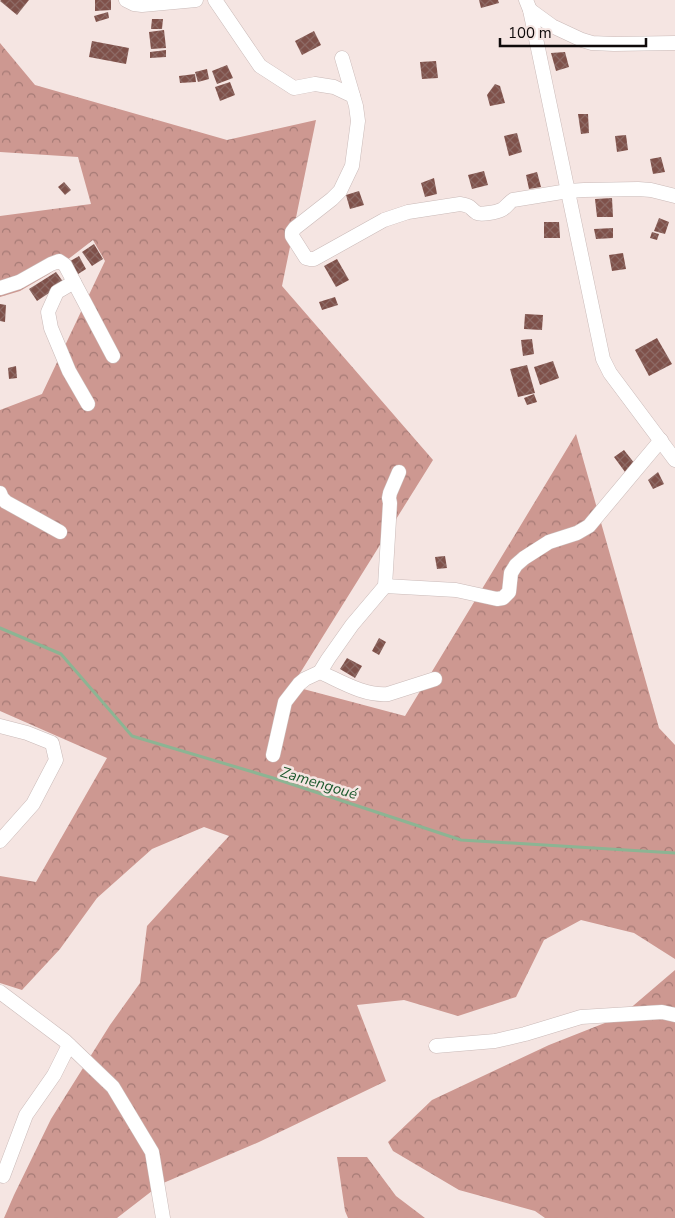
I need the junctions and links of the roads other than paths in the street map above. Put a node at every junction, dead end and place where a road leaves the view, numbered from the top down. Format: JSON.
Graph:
{"nodes":[{"id":1,"x":126,"y":0,"type":"edge"},
{"id":2,"x":196,"y":0,"type":"edge"},
{"id":3,"x":215,"y":0,"type":"edge"},
{"id":4,"x":528,"y":5,"type":"edge"},
{"id":5,"x":675,"y":43,"type":"edge"},
{"id":6,"x":342,"y":58,"type":"dead end"},
{"id":7,"x":353,"y":96,"type":"junction"},
{"id":8,"x":568,"y":191,"type":"junction"},
{"id":9,"x":675,"y":196,"type":"edge"},
{"id":10,"x":74,"y":282,"type":"junction"},
{"id":11,"x":0,"y":288,"type":"edge"},
{"id":12,"x":113,"y":356,"type":"dead end"},
{"id":13,"x":88,"y":404,"type":"dead end"},
{"id":14,"x":661,"y":440,"type":"junction"},
{"id":15,"x":675,"y":460,"type":"edge"},
{"id":16,"x":399,"y":472,"type":"dead end"},
{"id":17,"x":0,"y":493,"type":"edge"},
{"id":18,"x":60,"y":532,"type":"dead end"},
{"id":19,"x":385,"y":586,"type":"junction"},
{"id":20,"x":320,"y":672,"type":"junction"},
{"id":21,"x":435,"y":679,"type":"dead end"},
{"id":22,"x":0,"y":726,"type":"edge"},
{"id":23,"x":273,"y":755,"type":"dead end"},
{"id":24,"x":0,"y":841,"type":"edge"},
{"id":25,"x":0,"y":992,"type":"edge"},
{"id":26,"x":675,"y":1015,"type":"edge"},
{"id":27,"x":69,"y":1045,"type":"junction"},
{"id":28,"x":436,"y":1046,"type":"dead end"},
{"id":29,"x":3,"y":1176,"type":"dead end"},
{"id":30,"x":163,"y":1218,"type":"edge"}],
"edges":[{"from":1,"to":2,"type":"street"},
{"from":3,"to":7,"type":"street"},
{"from":4,"to":5,"type":"street"},
{"from":4,"to":8,"type":"street"},
{"from":6,"to":7,"type":"street"},
{"from":7,"to":8,"type":"street"},
{"from":8,"to":9,"type":"street"},
{"from":8,"to":14,"type":"street"},
{"from":10,"to":11,"type":"street"},
{"from":10,"to":12,"type":"street"},
{"from":10,"to":13,"type":"street"},
{"from":14,"to":15,"type":"street"},
{"from":14,"to":19,"type":"street"},
{"from":16,"to":19,"type":"street"},
{"from":17,"to":18,"type":"street"},
{"from":19,"to":20,"type":"street"},
{"from":20,"to":21,"type":"street"},
{"from":20,"to":23,"type":"street"},
{"from":22,"to":24,"type":"street"},
{"from":25,"to":27,"type":"street"},
{"from":26,"to":28,"type":"street"},
{"from":27,"to":29,"type":"street"},
{"from":27,"to":30,"type":"street"}]}
